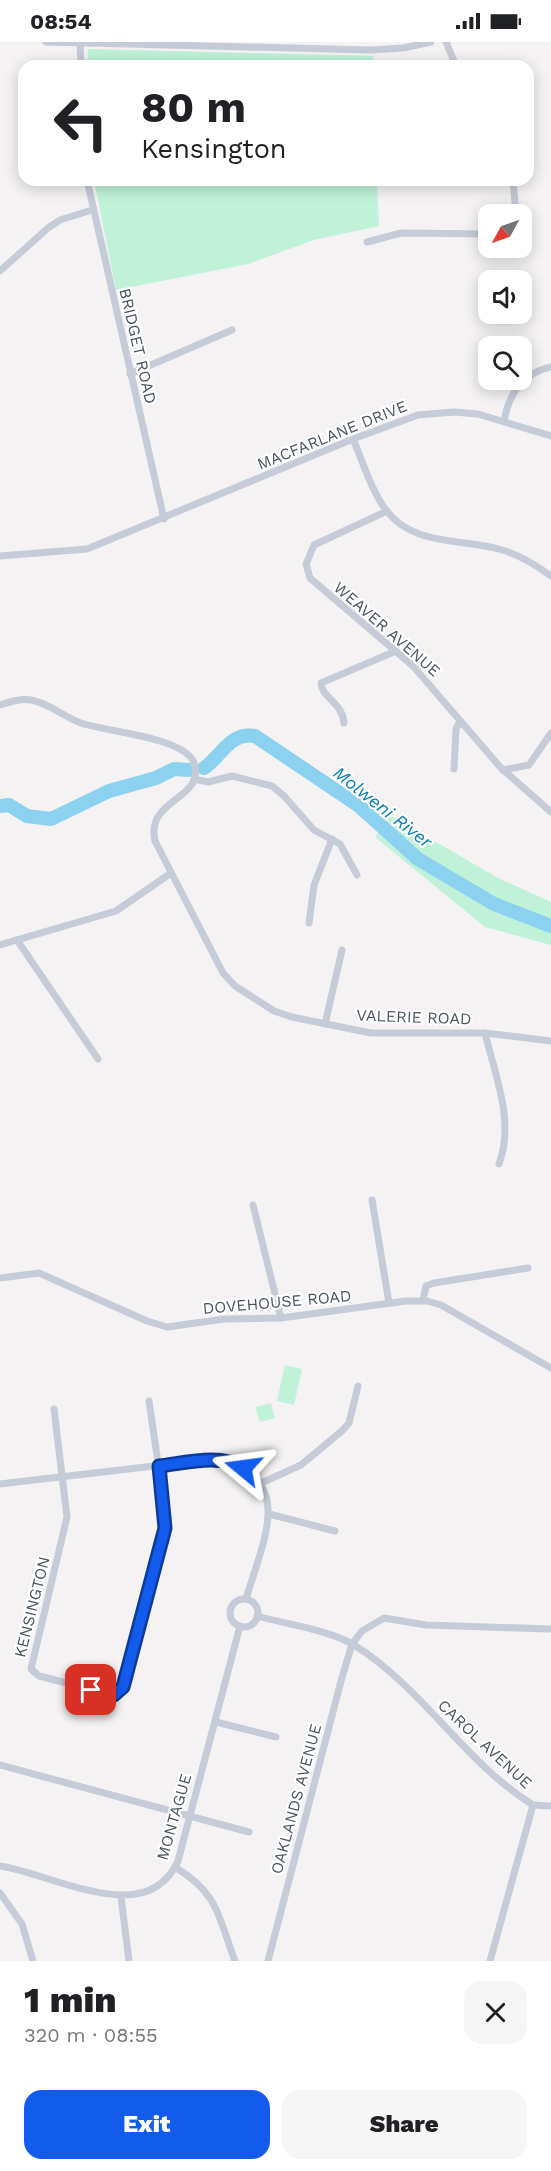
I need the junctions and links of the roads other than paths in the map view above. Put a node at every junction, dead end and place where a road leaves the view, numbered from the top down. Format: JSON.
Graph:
{"nodes":[{"id":1,"x":46,"y":42,"type":"edge"},
{"id":2,"x":80,"y":42,"type":"edge"},
{"id":3,"x":431,"y":42,"type":"edge"},
{"id":4,"x":446,"y":42,"type":"edge"},
{"id":5,"x":289,"y":45,"type":"edge"},
{"id":6,"x":81,"y":60,"type":"edge"},
{"id":7,"x":454,"y":60,"type":"edge"},
{"id":8,"x":88,"y":186,"type":"edge"},
{"id":9,"x":514,"y":186,"type":"edge"},
{"id":10,"x":515,"y":204,"type":"edge"},
{"id":11,"x":92,"y":210,"type":"junction"},
{"id":12,"x":478,"y":234,"type":"edge"},
{"id":13,"x":368,"y":242,"type":"dead end"},
{"id":14,"x":0,"y":271,"type":"edge"},
{"id":15,"x":232,"y":330,"type":"dead end"},
{"id":16,"x":551,"y":367,"type":"edge"},
{"id":17,"x":130,"y":374,"type":"junction"},
{"id":18,"x":504,"y":421,"type":"junction"},
{"id":19,"x":551,"y":436,"type":"edge"},
{"id":20,"x":353,"y":439,"type":"junction"},
{"id":21,"x":387,"y":511,"type":"junction"},
{"id":22,"x":164,"y":519,"type":"junction"},
{"id":23,"x":0,"y":556,"type":"edge"},
{"id":24,"x":551,"y":576,"type":"edge"},
{"id":25,"x":396,"y":651,"type":"junction"},
{"id":26,"x":0,"y":705,"type":"edge"},
{"id":27,"x":460,"y":721,"type":"junction"},
{"id":28,"x":344,"y":723,"type":"dead end"},
{"id":29,"x":551,"y":733,"type":"edge"},
{"id":30,"x":454,"y":769,"type":"dead end"},
{"id":31,"x":503,"y":770,"type":"junction"},
{"id":32,"x":194,"y":779,"type":"junction"},
{"id":33,"x":551,"y":812,"type":"edge"},
{"id":34,"x":332,"y":839,"type":"junction"},
{"id":35,"x":171,"y":873,"type":"junction"},
{"id":36,"x":357,"y":875,"type":"dead end"},
{"id":37,"x":309,"y":923,"type":"dead end"},
{"id":38,"x":17,"y":940,"type":"junction"},
{"id":39,"x":0,"y":945,"type":"edge"},
{"id":40,"x":342,"y":950,"type":"dead end"},
{"id":41,"x":325,"y":1024,"type":"junction"},
{"id":42,"x":485,"y":1033,"type":"junction"},
{"id":43,"x":551,"y":1041,"type":"edge"},
{"id":44,"x":98,"y":1059,"type":"dead end"},
{"id":45,"x":500,"y":1164,"type":"dead end"},
{"id":46,"x":372,"y":1200,"type":"dead end"},
{"id":47,"x":253,"y":1205,"type":"dead end"},
{"id":48,"x":528,"y":1268,"type":"dead end"},
{"id":49,"x":0,"y":1278,"type":"edge"},
{"id":50,"x":423,"y":1300,"type":"junction"},
{"id":51,"x":389,"y":1303,"type":"junction"},
{"id":52,"x":281,"y":1318,"type":"junction"},
{"id":53,"x":551,"y":1368,"type":"edge"},
{"id":54,"x":358,"y":1386,"type":"dead end"},
{"id":55,"x":149,"y":1401,"type":"dead end"},
{"id":56,"x":54,"y":1409,"type":"dead end"},
{"id":57,"x":159,"y":1466,"type":"junction"},
{"id":58,"x":63,"y":1474,"type":"junction"},
{"id":59,"x":0,"y":1484,"type":"edge"},
{"id":60,"x":259,"y":1484,"type":"junction"},
{"id":61,"x":269,"y":1514,"type":"junction"},
{"id":62,"x":335,"y":1531,"type":"dead end"},
{"id":63,"x":246,"y":1599,"type":"junction"},
{"id":64,"x":257,"y":1616,"type":"junction"},
{"id":65,"x":240,"y":1626,"type":"junction"},
{"id":66,"x":551,"y":1629,"type":"edge"},
{"id":67,"x":352,"y":1644,"type":"junction"},
{"id":68,"x":216,"y":1722,"type":"junction"},
{"id":69,"x":276,"y":1737,"type":"dead end"},
{"id":70,"x":0,"y":1765,"type":"edge"},
{"id":71,"x":533,"y":1805,"type":"junction"},
{"id":72,"x":551,"y":1806,"type":"edge"},
{"id":73,"x":190,"y":1815,"type":"junction"},
{"id":74,"x":249,"y":1832,"type":"dead end"},
{"id":75,"x":0,"y":1866,"type":"edge"},
{"id":76,"x":176,"y":1866,"type":"junction"},
{"id":77,"x":0,"y":1893,"type":"edge"},
{"id":78,"x":121,"y":1897,"type":"junction"},
{"id":79,"x":33,"y":1961,"type":"edge"},
{"id":80,"x":129,"y":1961,"type":"edge"},
{"id":81,"x":235,"y":1961,"type":"edge"},
{"id":82,"x":267,"y":1961,"type":"edge"},
{"id":83,"x":490,"y":1961,"type":"edge"}],
"edges":[{"from":1,"to":2,"type":"street"},
{"from":2,"to":5,"type":"street"},
{"from":2,"to":6,"type":"street"},
{"from":3,"to":5,"type":"street"},
{"from":4,"to":7,"type":"street"},
{"from":8,"to":11,"type":"street","name":"BRIDGET ROAD"},
{"from":9,"to":10,"type":"street"},
{"from":11,"to":14,"type":"street"},
{"from":11,"to":17,"type":"street","name":"BRIDGET ROAD"},
{"from":12,"to":13,"type":"street"},
{"from":15,"to":17,"type":"street"},
{"from":16,"to":18,"type":"street"},
{"from":17,"to":22,"type":"street","name":"BRIDGET ROAD"},
{"from":18,"to":19,"type":"street","name":"MACFARLANE DRIVE"},
{"from":18,"to":20,"type":"street","name":"MACFARLANE DRIVE"},
{"from":20,"to":21,"type":"street"},
{"from":20,"to":22,"type":"street","name":"MACFARLANE DRIVE"},
{"from":21,"to":24,"type":"street"},
{"from":21,"to":25,"type":"street","name":"WEAVER AVENUE"},
{"from":22,"to":23,"type":"street","name":"MACFARLANE DRIVE"},
{"from":25,"to":27,"type":"street","name":"WEAVER AVENUE"},
{"from":25,"to":28,"type":"street"},
{"from":26,"to":32,"type":"street"},
{"from":27,"to":30,"type":"street"},
{"from":27,"to":31,"type":"street","name":"WEAVER AVENUE"},
{"from":29,"to":31,"type":"street"},
{"from":31,"to":33,"type":"street","name":"WEAVER AVENUE"},
{"from":32,"to":34,"type":"street"},
{"from":32,"to":35,"type":"street","name":"VALERIE ROAD"},
{"from":34,"to":36,"type":"street"},
{"from":34,"to":37,"type":"street"},
{"from":35,"to":38,"type":"street"},
{"from":35,"to":41,"type":"street","name":"VALERIE ROAD"},
{"from":38,"to":39,"type":"street"},
{"from":38,"to":44,"type":"street"},
{"from":40,"to":41,"type":"street"},
{"from":41,"to":42,"type":"street","name":"VALERIE ROAD"},
{"from":42,"to":43,"type":"street","name":"VALERIE ROAD"},
{"from":42,"to":45,"type":"street"},
{"from":46,"to":51,"type":"street"},
{"from":47,"to":52,"type":"street"},
{"from":48,"to":50,"type":"street"},
{"from":49,"to":52,"type":"street","name":"DOVEHOUSE ROAD"},
{"from":50,"to":51,"type":"street","name":"DOVEHOUSE ROAD"},
{"from":50,"to":53,"type":"street","name":"DOVEHOUSE ROAD"},
{"from":51,"to":52,"type":"street","name":"DOVEHOUSE ROAD"},
{"from":54,"to":60,"type":"street"},
{"from":55,"to":57,"type":"street"},
{"from":56,"to":58,"type":"street"},
{"from":57,"to":58,"type":"street"},
{"from":57,"to":58,"type":"street","name":"KENSINGTON"},
{"from":57,"to":60,"type":"street"},
{"from":58,"to":59,"type":"street"},
{"from":60,"to":61,"type":"street"},
{"from":61,"to":62,"type":"street"},
{"from":61,"to":63,"type":"street"},
{"from":63,"to":64,"type":"street"},
{"from":63,"to":65,"type":"street"},
{"from":64,"to":65,"type":"street"},
{"from":64,"to":67,"type":"street","name":"CAROL AVENUE"},
{"from":65,"to":68,"type":"street","name":"MONTAGUE"},
{"from":66,"to":67,"type":"street"},
{"from":67,"to":71,"type":"street","name":"CAROL AVENUE"},
{"from":67,"to":82,"type":"street","name":"OAKLANDS AVENUE"},
{"from":68,"to":69,"type":"street"},
{"from":68,"to":73,"type":"street","name":"MONTAGUE"},
{"from":70,"to":73,"type":"street"},
{"from":71,"to":72,"type":"street"},
{"from":71,"to":83,"type":"street","name":"CAROL AVENUE"},
{"from":73,"to":74,"type":"street"},
{"from":73,"to":76,"type":"street","name":"MONTAGUE"},
{"from":75,"to":78,"type":"street","name":"MONTAGUE"},
{"from":76,"to":78,"type":"street","name":"MONTAGUE"},
{"from":76,"to":81,"type":"street"},
{"from":77,"to":79,"type":"street"},
{"from":78,"to":80,"type":"street"}]}
